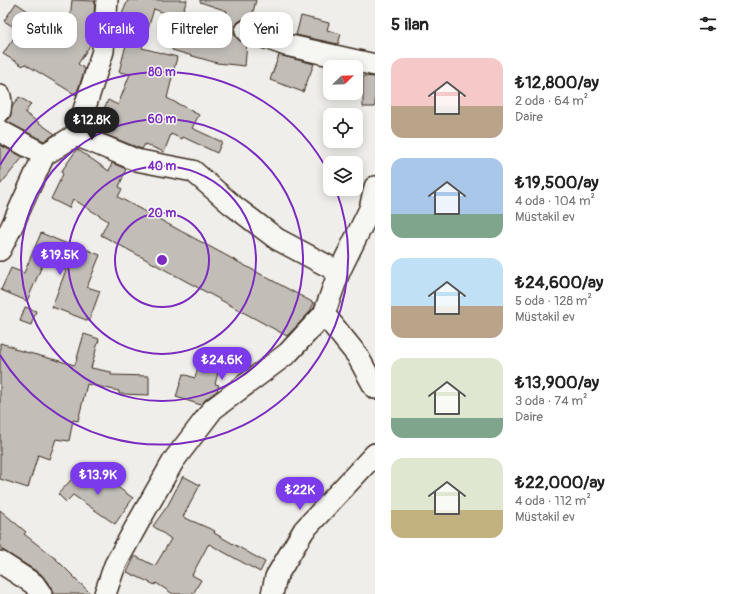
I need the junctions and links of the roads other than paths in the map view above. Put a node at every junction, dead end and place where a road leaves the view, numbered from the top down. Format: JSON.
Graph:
{"nodes":[{"id":1,"x":107,"y":0,"type":"edge"},
{"id":2,"x":293,"y":47,"type":"edge"},
{"id":3,"x":375,"y":65,"type":"edge"},
{"id":4,"x":0,"y":96,"type":"edge"},
{"id":5,"x":0,"y":111,"type":"edge"},
{"id":6,"x":0,"y":131,"type":"edge"},
{"id":7,"x":76,"y":135,"type":"junction"},
{"id":8,"x":44,"y":155,"type":"junction"},
{"id":9,"x":375,"y":186,"type":"edge"},
{"id":10,"x":0,"y":250,"type":"edge"},
{"id":11,"x":339,"y":272,"type":"junction"},
{"id":12,"x":324,"y":314,"type":"junction"},
{"id":13,"x":375,"y":388,"type":"edge"},
{"id":14,"x":375,"y":454,"type":"edge"},
{"id":15,"x":0,"y":562,"type":"edge"},
{"id":16,"x":41,"y":594,"type":"edge"},
{"id":17,"x":105,"y":594,"type":"edge"},
{"id":18,"x":272,"y":594,"type":"edge"}],
"edges":[{"from":1,"to":7,"type":"street"},
{"from":2,"to":3,"type":"street"},
{"from":4,"to":5,"type":"street"},
{"from":6,"to":8,"type":"street"},
{"from":7,"to":8,"type":"street"},
{"from":7,"to":11,"type":"street"},
{"from":8,"to":10,"type":"street"},
{"from":9,"to":11,"type":"street"},
{"from":11,"to":12,"type":"street"},
{"from":12,"to":13,"type":"street"},
{"from":12,"to":17,"type":"street"},
{"from":14,"to":18,"type":"street"},
{"from":15,"to":16,"type":"street"}]}
